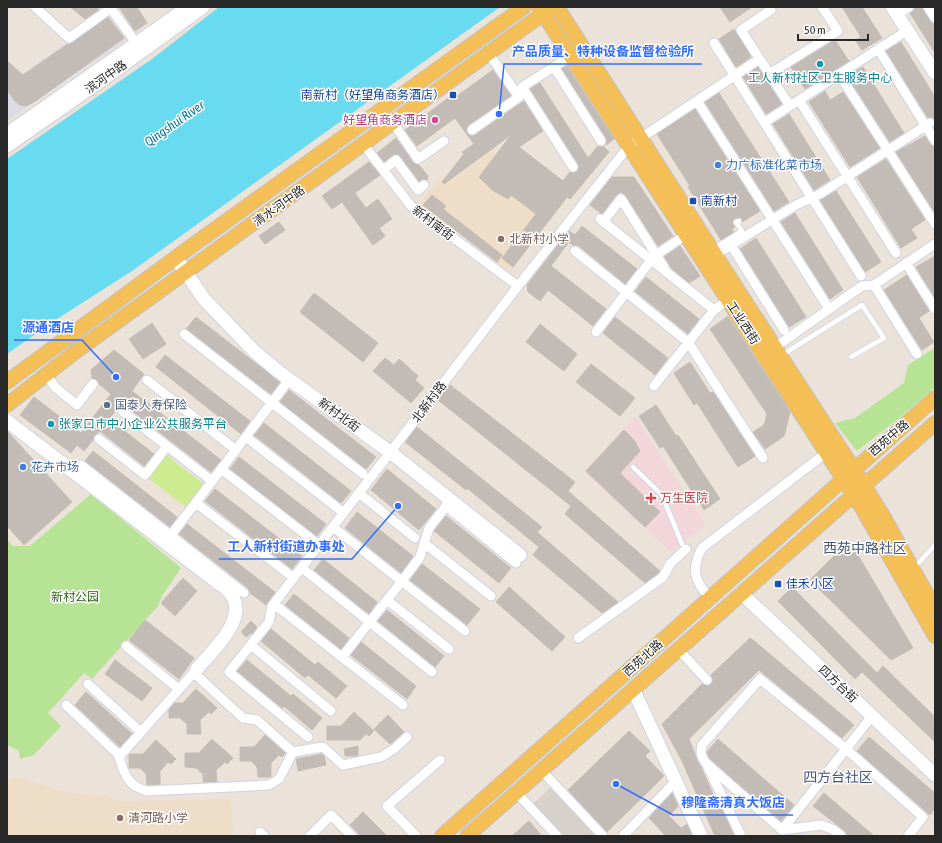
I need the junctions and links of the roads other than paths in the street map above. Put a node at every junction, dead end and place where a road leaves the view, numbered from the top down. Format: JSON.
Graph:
{"nodes":[{"id":1,"x":35,"y":7,"type":"edge"},
{"id":2,"x":188,"y":7,"type":"edge"},
{"id":3,"x":203,"y":7,"type":"edge"},
{"id":4,"x":524,"y":7,"type":"edge"},
{"id":5,"x":570,"y":7,"type":"edge"},
{"id":6,"x":769,"y":7,"type":"edge"},
{"id":7,"x":822,"y":7,"type":"edge"},
{"id":8,"x":909,"y":7,"type":"edge"},
{"id":9,"x":928,"y":7,"type":"edge"},
{"id":10,"x":110,"y":8,"type":"edge"},
{"id":11,"x":549,"y":9,"type":"edge"},
{"id":12,"x":895,"y":11,"type":"edge"},
{"id":13,"x":935,"y":18,"type":"edge"},
{"id":14,"x":527,"y":26,"type":"junction"},
{"id":15,"x":571,"y":29,"type":"junction"},
{"id":16,"x":908,"y":30,"type":"junction"},
{"id":17,"x":560,"y":39,"type":"junction"},
{"id":18,"x":714,"y":43,"type":"dead end"},
{"id":19,"x":139,"y":47,"type":"junction"},
{"id":20,"x":878,"y":49,"type":"junction"},
{"id":21,"x":489,"y":54,"type":"junction"},
{"id":22,"x":571,"y":56,"type":"junction"},
{"id":23,"x":755,"y":62,"type":"dead end"},
{"id":24,"x":554,"y":67,"type":"junction"},
{"id":25,"x":838,"y":72,"type":"junction"},
{"id":26,"x":935,"y":73,"type":"edge"},
{"id":27,"x":769,"y":74,"type":"junction"},
{"id":28,"x":736,"y":75,"type":"junction"},
{"id":29,"x":799,"y":100,"type":"junction"},
{"id":30,"x":697,"y":101,"type":"junction"},
{"id":31,"x":790,"y":106,"type":"junction"},
{"id":32,"x":765,"y":122,"type":"junction"},
{"id":33,"x":393,"y":123,"type":"junction"},
{"id":34,"x":930,"y":123,"type":"edge"},
{"id":35,"x":472,"y":130,"type":"dead end"},
{"id":36,"x":9,"y":136,"type":"edge"},
{"id":37,"x":444,"y":141,"type":"dead end"},
{"id":38,"x":601,"y":141,"type":"dead end"},
{"id":39,"x":935,"y":141,"type":"edge"},
{"id":40,"x":635,"y":143,"type":"junction"},
{"id":41,"x":364,"y":144,"type":"junction"},
{"id":42,"x":888,"y":150,"type":"junction"},
{"id":43,"x":573,"y":167,"type":"dead end"},
{"id":44,"x":383,"y":170,"type":"junction"},
{"id":45,"x":848,"y":176,"type":"junction"},
{"id":46,"x":424,"y":185,"type":"dead end"},
{"id":47,"x":812,"y":198,"type":"junction"},
{"id":48,"x":772,"y":219,"type":"junction"},
{"id":49,"x":739,"y":221,"type":"dead end"},
{"id":50,"x":935,"y":224,"type":"edge"},
{"id":51,"x":692,"y":231,"type":"junction"},
{"id":52,"x":935,"y":244,"type":"edge"},
{"id":53,"x":731,"y":245,"type":"junction"},
{"id":54,"x":575,"y":251,"type":"dead end"},
{"id":55,"x":713,"y":253,"type":"junction"},
{"id":56,"x":896,"y":254,"type":"dead end"},
{"id":57,"x":654,"y":257,"type":"junction"},
{"id":58,"x":176,"y":258,"type":"junction"},
{"id":59,"x":906,"y":263,"type":"junction"},
{"id":60,"x":185,"y":273,"type":"junction"},
{"id":61,"x":861,"y":276,"type":"dead end"},
{"id":62,"x":874,"y":285,"type":"junction"},
{"id":63,"x":518,"y":286,"type":"junction"},
{"id":64,"x":626,"y":292,"type":"junction"},
{"id":65,"x":733,"y":296,"type":"junction"},
{"id":66,"x":826,"y":304,"type":"dead end"},
{"id":67,"x":935,"y":309,"type":"edge"},
{"id":68,"x":714,"y":310,"type":"junction"},
{"id":69,"x":784,"y":330,"type":"dead end"},
{"id":70,"x":596,"y":332,"type":"dead end"},
{"id":71,"x":184,"y":334,"type":"dead end"},
{"id":72,"x":688,"y":342,"type":"junction"},
{"id":73,"x":772,"y":353,"type":"junction"},
{"id":74,"x":917,"y":354,"type":"dead end"},
{"id":75,"x":851,"y":357,"type":"dead end"},
{"id":76,"x":46,"y":375,"type":"junction"},
{"id":77,"x":147,"y":380,"type":"dead end"},
{"id":78,"x":290,"y":380,"type":"junction"},
{"id":79,"x":7,"y":382,"type":"edge"},
{"id":80,"x":93,"y":384,"type":"dead end"},
{"id":81,"x":654,"y":386,"type":"dead end"},
{"id":82,"x":935,"y":398,"type":"edge"},
{"id":83,"x":272,"y":403,"type":"junction"},
{"id":84,"x":7,"y":405,"type":"edge"},
{"id":85,"x":122,"y":412,"type":"dead end"},
{"id":86,"x":7,"y":421,"type":"edge"},
{"id":87,"x":935,"y":423,"type":"edge"},
{"id":88,"x":246,"y":437,"type":"junction"},
{"id":89,"x":99,"y":439,"type":"dead end"},
{"id":90,"x":167,"y":446,"type":"junction"},
{"id":91,"x":236,"y":450,"type":"junction"},
{"id":92,"x":390,"y":452,"type":"junction"},
{"id":93,"x":826,"y":453,"type":"junction"},
{"id":94,"x":763,"y":458,"type":"dead end"},
{"id":95,"x":81,"y":465,"type":"dead end"},
{"id":96,"x":633,"y":467,"type":"dead end"},
{"id":97,"x":221,"y":469,"type":"junction"},
{"id":98,"x":363,"y":474,"type":"dead end"},
{"id":99,"x":849,"y":474,"type":"junction"},
{"id":100,"x":212,"y":481,"type":"junction"},
{"id":101,"x":858,"y":489,"type":"junction"},
{"id":102,"x":359,"y":493,"type":"junction"},
{"id":103,"x":447,"y":502,"type":"junction"},
{"id":104,"x":196,"y":503,"type":"junction"},
{"id":105,"x":344,"y":513,"type":"junction"},
{"id":106,"x":333,"y":527,"type":"junction"},
{"id":107,"x":171,"y":535,"type":"junction"},
{"id":108,"x":415,"y":538,"type":"dead end"},
{"id":109,"x":424,"y":543,"type":"junction"},
{"id":110,"x":319,"y":545,"type":"junction"},
{"id":111,"x":935,"y":545,"type":"edge"},
{"id":112,"x":684,"y":546,"type":"junction"},
{"id":113,"x":697,"y":558,"type":"junction"},
{"id":114,"x":518,"y":559,"type":"dead end"},
{"id":115,"x":302,"y":568,"type":"junction"},
{"id":116,"x":913,"y":569,"type":"junction"},
{"id":117,"x":294,"y":578,"type":"junction"},
{"id":118,"x":402,"y":581,"type":"junction"},
{"id":119,"x":244,"y":592,"type":"dead end"},
{"id":120,"x":741,"y":593,"type":"junction"},
{"id":121,"x":491,"y":596,"type":"dead end"},
{"id":122,"x":710,"y":598,"type":"junction"},
{"id":123,"x":387,"y":600,"type":"junction"},
{"id":124,"x":274,"y":604,"type":"junction"},
{"id":125,"x":935,"y":609,"type":"edge"},
{"id":126,"x":370,"y":622,"type":"junction"},
{"id":127,"x":465,"y":631,"type":"dead end"},
{"id":128,"x":935,"y":636,"type":"edge"},
{"id":129,"x":578,"y":638,"type":"dead end"},
{"id":130,"x":251,"y":645,"type":"junction"},
{"id":131,"x":126,"y":646,"type":"dead end"},
{"id":132,"x":449,"y":649,"type":"dead end"},
{"id":133,"x":678,"y":649,"type":"junction"},
{"id":134,"x":342,"y":657,"type":"junction"},
{"id":135,"x":195,"y":671,"type":"junction"},
{"id":136,"x":432,"y":672,"type":"dead end"},
{"id":137,"x":707,"y":680,"type":"tunnel mouth"},
{"id":138,"x":88,"y":684,"type":"dead end"},
{"id":139,"x":179,"y":689,"type":"junction"},
{"id":140,"x":632,"y":689,"type":"junction"},
{"id":141,"x":726,"y":702,"type":"tunnel mouth"},
{"id":142,"x":403,"y":705,"type":"dead end"},
{"id":143,"x":66,"y":706,"type":"dead end"},
{"id":144,"x":733,"y":710,"type":"junction"},
{"id":145,"x":331,"y":712,"type":"dead end"},
{"id":146,"x":872,"y":716,"type":"junction"},
{"id":147,"x":141,"y":732,"type":"junction"},
{"id":148,"x":408,"y":737,"type":"dead end"},
{"id":149,"x":308,"y":738,"type":"dead end"},
{"id":150,"x":846,"y":750,"type":"junction"},
{"id":151,"x":293,"y":752,"type":"junction"},
{"id":152,"x":120,"y":756,"type":"junction"},
{"id":153,"x":440,"y":760,"type":"dead end"},
{"id":154,"x":706,"y":763,"type":"junction"},
{"id":155,"x":541,"y":770,"type":"junction"},
{"id":156,"x":935,"y":775,"type":"edge"},
{"id":157,"x":675,"y":782,"type":"junction"},
{"id":158,"x":516,"y":792,"type":"junction"},
{"id":159,"x":782,"y":830,"type":"junction"},
{"id":160,"x":310,"y":836,"type":"edge"},
{"id":161,"x":352,"y":836,"type":"edge"},
{"id":162,"x":416,"y":836,"type":"edge"},
{"id":163,"x":442,"y":836,"type":"edge"},
{"id":164,"x":467,"y":836,"type":"edge"},
{"id":165,"x":557,"y":836,"type":"edge"},
{"id":166,"x":603,"y":836,"type":"edge"},
{"id":167,"x":623,"y":836,"type":"edge"},
{"id":168,"x":701,"y":836,"type":"edge"},
{"id":169,"x":741,"y":836,"type":"edge"},
{"id":170,"x":841,"y":836,"type":"edge"},
{"id":171,"x":908,"y":836,"type":"edge"}],
"edges":[{"from":1,"to":10,"type":"street"},
{"from":2,"to":19,"type":"street","name":"滨河中路"},
{"from":3,"to":19,"type":"street","name":"滨河中路"},
{"from":4,"to":58,"type":"main road","name":"清水河中路"},
{"from":5,"to":15,"type":"main road"},
{"from":6,"to":27,"type":"street"},
{"from":7,"to":27,"type":"street"},
{"from":8,"to":12,"type":"street"},
{"from":9,"to":13,"type":"street"},
{"from":10,"to":19,"type":"street"},
{"from":11,"to":14,"type":"main road","name":"清水河中路"},
{"from":11,"to":15,"type":"main road","name":"工业西街"},
{"from":11,"to":17,"type":"main road","name":"工业西街"},
{"from":12,"to":16,"type":"street"},
{"from":14,"to":17,"type":"main road"},
{"from":14,"to":21,"type":"main road","name":"清水河中路"},
{"from":15,"to":40,"type":"main road","name":"工业西街"},
{"from":16,"to":20,"type":"street"},
{"from":16,"to":26,"type":"street"},
{"from":17,"to":22,"type":"main road","name":"工业西街"},
{"from":18,"to":28,"type":"street"},
{"from":19,"to":36,"type":"street","name":"滨河中路"},
{"from":20,"to":25,"type":"street"},
{"from":20,"to":34,"type":"street"},
{"from":21,"to":33,"type":"main road","name":"清水河中路"},
{"from":21,"to":35,"type":"street"},
{"from":22,"to":24,"type":"street"},
{"from":22,"to":40,"type":"main road","name":"工业西街"},
{"from":23,"to":28,"type":"street","name":"北新村路"},
{"from":24,"to":38,"type":"street"},
{"from":24,"to":43,"type":"street"},
{"from":25,"to":29,"type":"street"},
{"from":25,"to":42,"type":"street"},
{"from":27,"to":31,"type":"street"},
{"from":28,"to":30,"type":"street","name":"北新村路"},
{"from":28,"to":32,"type":"street"},
{"from":29,"to":31,"type":"street"},
{"from":29,"to":45,"type":"street"},
{"from":30,"to":40,"type":"street","name":"北新村路"},
{"from":30,"to":48,"type":"street"},
{"from":31,"to":32,"type":"street"},
{"from":32,"to":47,"type":"street"},
{"from":33,"to":37,"type":"street"},
{"from":33,"to":41,"type":"main road","name":"清水河中路"},
{"from":34,"to":39,"type":"street"},
{"from":34,"to":42,"type":"street"},
{"from":40,"to":51,"type":"main road","name":"工业西街"},
{"from":40,"to":63,"type":"street","name":"北新村路"},
{"from":41,"to":44,"type":"street","name":"新村南街"},
{"from":41,"to":60,"type":"main road","name":"清水河中路"},
{"from":42,"to":45,"type":"street"},
{"from":42,"to":50,"type":"street"},
{"from":44,"to":46,"type":"street"},
{"from":44,"to":63,"type":"street","name":"新村南街"},
{"from":45,"to":47,"type":"street"},
{"from":45,"to":56,"type":"street"},
{"from":47,"to":48,"type":"street"},
{"from":47,"to":61,"type":"street"},
{"from":48,"to":53,"type":"street"},
{"from":48,"to":66,"type":"street"},
{"from":49,"to":55,"type":"lane"},
{"from":51,"to":55,"type":"main road","name":"工业西街"},
{"from":51,"to":57,"type":"street"},
{"from":51,"to":65,"type":"main road","name":"工业西街"},
{"from":52,"to":59,"type":"street"},
{"from":53,"to":55,"type":"street"},
{"from":53,"to":69,"type":"street"},
{"from":54,"to":64,"type":"street"},
{"from":55,"to":65,"type":"main road","name":"工业西街"},
{"from":57,"to":57,"type":"street"},
{"from":57,"to":64,"type":"street"},
{"from":57,"to":68,"type":"street"},
{"from":58,"to":60,"type":"street","name":"新村北街"},
{"from":58,"to":79,"type":"main road","name":"清水河中路"},
{"from":59,"to":62,"type":"street"},
{"from":59,"to":67,"type":"street"},
{"from":60,"to":76,"type":"main road","name":"清水河中路"},
{"from":60,"to":78,"type":"street","name":"新村北街"},
{"from":62,"to":73,"type":"street"},
{"from":62,"to":74,"type":"street"},
{"from":63,"to":92,"type":"street","name":"北新村路"},
{"from":64,"to":70,"type":"street"},
{"from":64,"to":72,"type":"street"},
{"from":65,"to":68,"type":"street"},
{"from":65,"to":73,"type":"main road","name":"工业西街"},
{"from":68,"to":72,"type":"street"},
{"from":71,"to":83,"type":"street"},
{"from":72,"to":81,"type":"street"},
{"from":72,"to":94,"type":"street"},
{"from":73,"to":75,"type":"lane"},
{"from":73,"to":93,"type":"main road","name":"工业西街"},
{"from":73,"to":99,"type":"main road","name":"工业西街"},
{"from":76,"to":80,"type":"street"},
{"from":76,"to":84,"type":"main road","name":"清水河中路"},
{"from":77,"to":91,"type":"street"},
{"from":78,"to":83,"type":"street"},
{"from":78,"to":92,"type":"street","name":"新村北街"},
{"from":82,"to":99,"type":"main road","name":"西苑中路"},
{"from":83,"to":88,"type":"street"},
{"from":83,"to":98,"type":"street"},
{"from":85,"to":90,"type":"street"},
{"from":86,"to":135,"type":"street"},
{"from":87,"to":101,"type":"main road","name":"西苑中路"},
{"from":88,"to":91,"type":"street"},
{"from":88,"to":105,"type":"street"},
{"from":89,"to":90,"type":"street"},
{"from":90,"to":100,"type":"street"},
{"from":91,"to":97,"type":"street"},
{"from":92,"to":102,"type":"street","name":"北新村路"},
{"from":92,"to":103,"type":"street","name":"新村北街"},
{"from":93,"to":99,"type":"main road","name":"工业西街"},
{"from":93,"to":113,"type":"street"},
{"from":95,"to":107,"type":"street"},
{"from":96,"to":112,"type":"lane"},
{"from":97,"to":100,"type":"street"},
{"from":97,"to":110,"type":"street"},
{"from":99,"to":101,"type":"main road","name":"工业西街"},
{"from":99,"to":122,"type":"main road","name":"西苑北路"},
{"from":100,"to":104,"type":"street"},
{"from":101,"to":116,"type":"main road","name":"工业西街"},
{"from":101,"to":120,"type":"main road","name":"西苑北路"},
{"from":101,"to":128,"type":"main road","name":"工业西街"},
{"from":102,"to":105,"type":"street","name":"北新村路"},
{"from":102,"to":108,"type":"street"},
{"from":103,"to":109,"type":"street"},
{"from":103,"to":114,"type":"street","name":"新村北街"},
{"from":104,"to":107,"type":"street"},
{"from":104,"to":117,"type":"street"},
{"from":105,"to":106,"type":"street","name":"北新村路"},
{"from":106,"to":110,"type":"street","name":"北新村路"},
{"from":106,"to":118,"type":"street"},
{"from":107,"to":119,"type":"street"},
{"from":109,"to":118,"type":"street"},
{"from":109,"to":121,"type":"street"},
{"from":110,"to":115,"type":"street","name":"北新村路"},
{"from":111,"to":116,"type":"lane"},
{"from":112,"to":113,"type":"street"},
{"from":112,"to":129,"type":"street"},
{"from":113,"to":122,"type":"street"},
{"from":115,"to":117,"type":"street","name":"北新村路"},
{"from":115,"to":126,"type":"street"},
{"from":116,"to":125,"type":"main road","name":"工业西街"},
{"from":117,"to":124,"type":"street","name":"北新村路"},
{"from":118,"to":123,"type":"street"},
{"from":118,"to":127,"type":"street"},
{"from":120,"to":133,"type":"main road","name":"西苑北路"},
{"from":120,"to":146,"type":"street","name":"四方台街"},
{"from":122,"to":163,"type":"main road","name":"西苑北路"},
{"from":123,"to":126,"type":"street"},
{"from":123,"to":132,"type":"street"},
{"from":124,"to":130,"type":"street","name":"北新村路"},
{"from":124,"to":134,"type":"street"},
{"from":126,"to":134,"type":"street"},
{"from":126,"to":136,"type":"street"},
{"from":130,"to":145,"type":"street"},
{"from":130,"to":149,"type":"street","name":"北新村路"},
{"from":131,"to":139,"type":"street"},
{"from":133,"to":137,"type":"street"},
{"from":133,"to":140,"type":"main road","name":"西苑北路"},
{"from":134,"to":142,"type":"street"},
{"from":135,"to":139,"type":"street"},
{"from":135,"to":151,"type":"street"},
{"from":138,"to":147,"type":"street"},
{"from":139,"to":147,"type":"street"},
{"from":140,"to":155,"type":"main road","name":"西苑北路"},
{"from":140,"to":157,"type":"street"},
{"from":141,"to":144,"type":"street"},
{"from":143,"to":152,"type":"street"},
{"from":144,"to":150,"type":"street"},
{"from":144,"to":154,"type":"street"},
{"from":146,"to":150,"type":"street"},
{"from":146,"to":156,"type":"street","name":"四方台街"},
{"from":147,"to":152,"type":"street"},
{"from":148,"to":151,"type":"street"},
{"from":150,"to":159,"type":"street"},
{"from":150,"to":171,"type":"street"},
{"from":151,"to":152,"type":"street"},
{"from":153,"to":162,"type":"street"},
{"from":154,"to":159,"type":"street"},
{"from":154,"to":169,"type":"street"},
{"from":155,"to":158,"type":"main road","name":"西苑北路"},
{"from":155,"to":166,"type":"street"},
{"from":157,"to":167,"type":"street"},
{"from":157,"to":168,"type":"street"},
{"from":158,"to":164,"type":"main road","name":"西苑北路"},
{"from":158,"to":165,"type":"street"},
{"from":159,"to":170,"type":"street"},
{"from":160,"to":161,"type":"street"}]}
